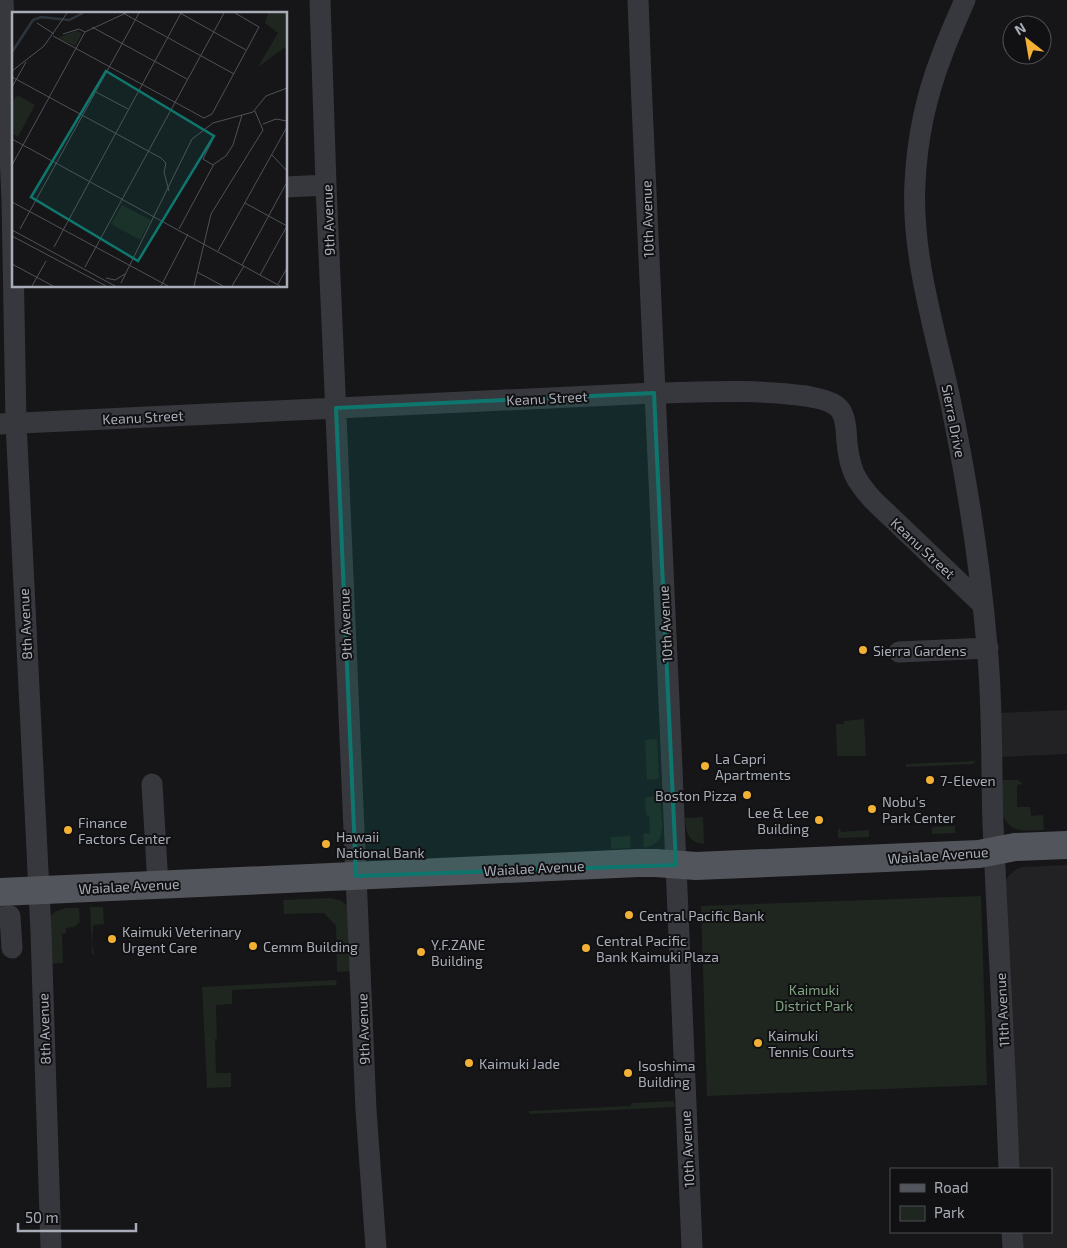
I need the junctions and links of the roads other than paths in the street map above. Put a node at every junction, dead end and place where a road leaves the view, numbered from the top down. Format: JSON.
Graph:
{"nodes":[{"id":1,"x":3,"y":0,"type":"edge"},
{"id":2,"x":320,"y":0,"type":"edge"},
{"id":3,"x":638,"y":0,"type":"edge"},
{"id":4,"x":964,"y":0,"type":"edge"},
{"id":5,"x":12,"y":179,"type":"edge"},
{"id":6,"x":326,"y":185,"type":"junction"},
{"id":7,"x":288,"y":187,"type":"edge"},
{"id":8,"x":12,"y":244,"type":"edge"},
{"id":9,"x":654,"y":393,"type":"junction"},
{"id":10,"x":336,"y":408,"type":"junction"},
{"id":11,"x":8,"y":423,"type":"edge"},
{"id":12,"x":983,"y":605,"type":"junction"},
{"id":13,"x":988,"y":648,"type":"junction"},
{"id":14,"x":899,"y":652,"type":"dead end"},
{"id":15,"x":152,"y":784,"type":"dead end"},
{"id":16,"x":1067,"y":845,"type":"edge"},
{"id":17,"x":994,"y":851,"type":"junction"},
{"id":18,"x":676,"y":865,"type":"junction"},
{"id":19,"x":356,"y":876,"type":"junction"},
{"id":20,"x":158,"y":885,"type":"junction"},
{"id":21,"x":38,"y":890,"type":"junction"},
{"id":22,"x":6,"y":919,"type":"edge"},
{"id":23,"x":40,"y":932,"type":"junction"},
{"id":24,"x":1009,"y":1168,"type":"edge"},
{"id":25,"x":1012,"y":1233,"type":"edge"},
{"id":26,"x":51,"y":1248,"type":"edge"},
{"id":27,"x":376,"y":1248,"type":"edge"},
{"id":28,"x":692,"y":1248,"type":"edge"},
{"id":29,"x":1013,"y":1248,"type":"edge"}],
"edges":[{"from":1,"to":5,"type":"street","name":"8th Avenue"},
{"from":2,"to":6,"type":"street","name":"9th Avenue"},
{"from":3,"to":9,"type":"street","name":"10th Avenue"},
{"from":4,"to":12,"type":"street","name":"Sierra Drive"},
{"from":6,"to":7,"type":"street"},
{"from":6,"to":10,"type":"street","name":"9th Avenue"},
{"from":8,"to":11,"type":"street","name":"8th Avenue"},
{"from":9,"to":10,"type":"street","name":"Keanu Street"},
{"from":9,"to":12,"type":"street","name":"Keanu Street"},
{"from":9,"to":18,"type":"street","name":"10th Avenue"},
{"from":10,"to":11,"type":"street","name":"Keanu Street"},
{"from":10,"to":19,"type":"street","name":"9th Avenue"},
{"from":11,"to":21,"type":"street","name":"8th Avenue"},
{"from":12,"to":13,"type":"street","name":"Sierra Drive"},
{"from":13,"to":14,"type":"street"},
{"from":13,"to":17,"type":"street","name":"Sierra Drive"},
{"from":15,"to":20,"type":"street"},
{"from":16,"to":17,"type":"main road","name":"Waialae Avenue"},
{"from":17,"to":18,"type":"main road","name":"Waialae Avenue"},
{"from":17,"to":24,"type":"street","name":"11th Avenue"},
{"from":18,"to":19,"type":"main road","name":"Waialae Avenue"},
{"from":18,"to":28,"type":"street","name":"10th Avenue"},
{"from":19,"to":20,"type":"main road","name":"Waialae Avenue"},
{"from":19,"to":27,"type":"street","name":"9th Avenue"},
{"from":20,"to":21,"type":"main road","name":"Waialae Avenue"},
{"from":21,"to":22,"type":"main road","name":"Waialae Avenue"},
{"from":21,"to":23,"type":"street","name":"8th Avenue"},
{"from":22,"to":23,"type":"street"},
{"from":23,"to":26,"type":"street","name":"8th Avenue"},
{"from":25,"to":29,"type":"street"}]}
